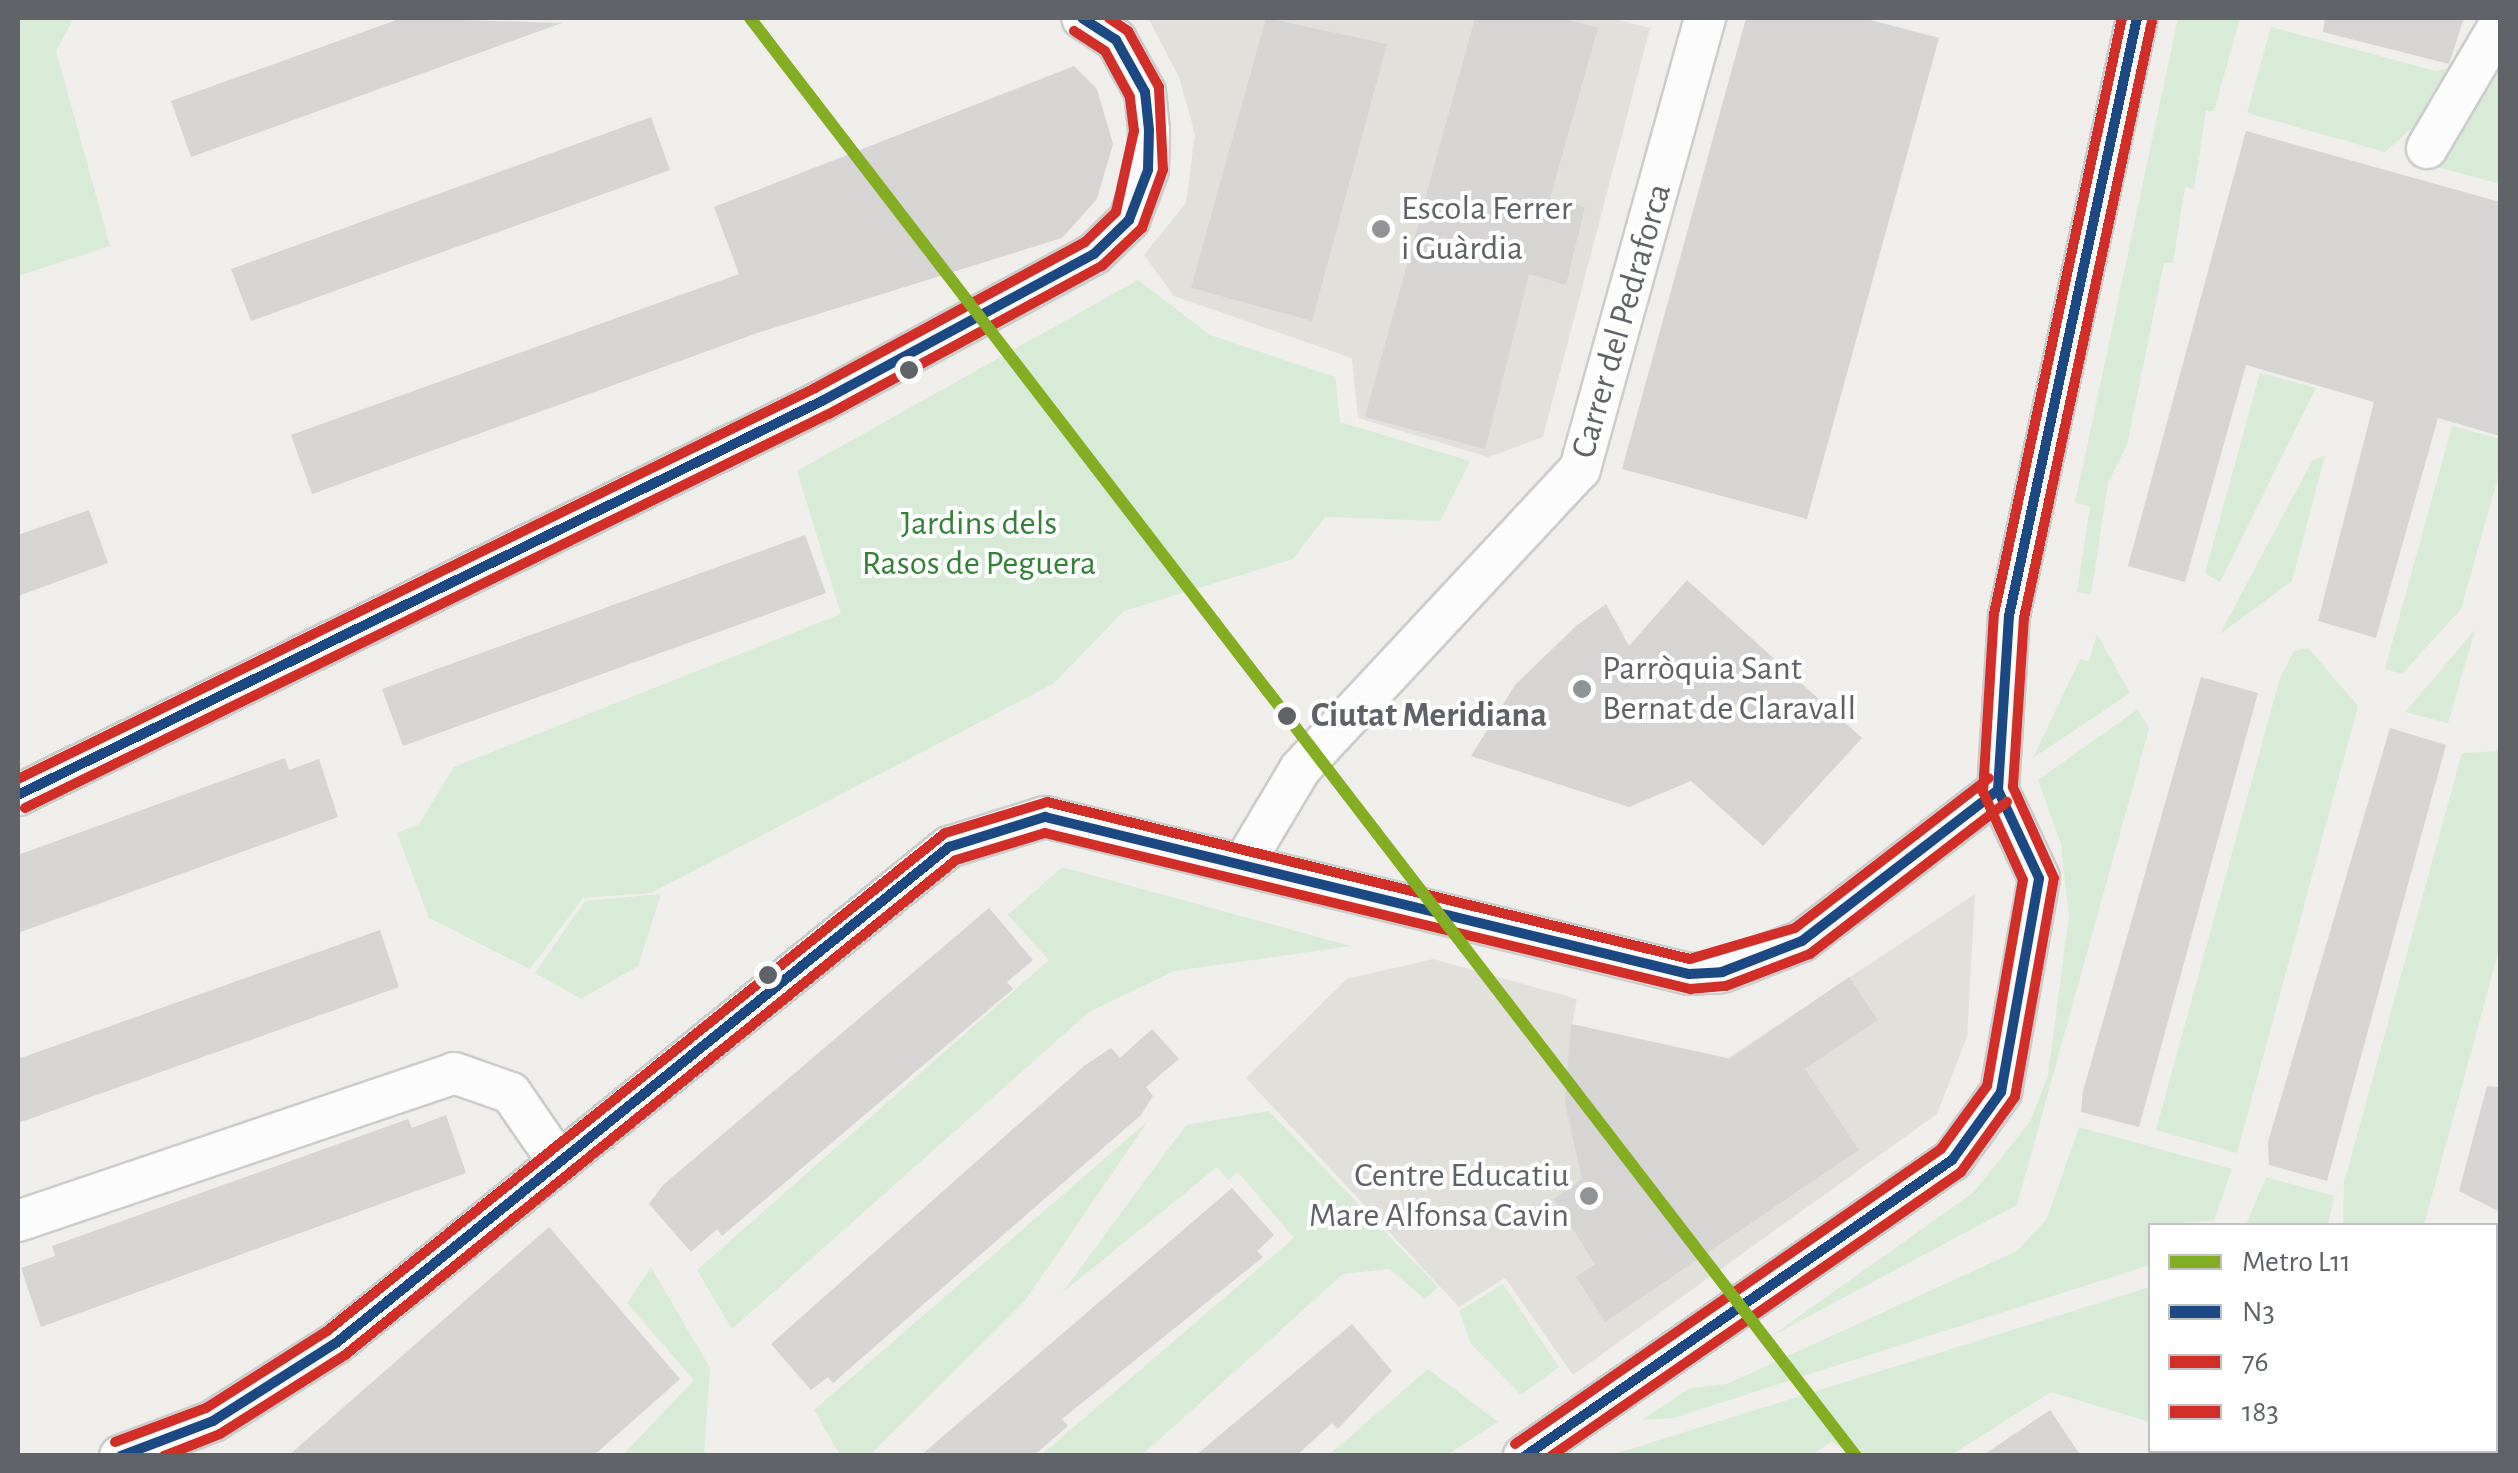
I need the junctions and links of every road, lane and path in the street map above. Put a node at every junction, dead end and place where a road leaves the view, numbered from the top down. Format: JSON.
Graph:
{"nodes":[{"id":1,"x":1082,"y":18,"type":"edge"},
{"id":2,"x":1706,"y":18,"type":"edge"},
{"id":3,"x":2137,"y":18,"type":"edge"},
{"id":4,"x":2500,"y":24,"type":"edge"},
{"id":5,"x":2427,"y":148,"type":"dead end"},
{"id":6,"x":1998,"y":790,"type":"junction"},
{"id":7,"x":18,"y":795,"type":"edge"},
{"id":8,"x":1244,"y":863,"type":"junction"},
{"id":9,"x":557,"y":1160,"type":"junction"},
{"id":10,"x":18,"y":1221,"type":"edge"},
{"id":11,"x":120,"y":1456,"type":"edge"},
{"id":12,"x":1524,"y":1456,"type":"edge"}],
"edges":[{"from":1,"to":7,"type":"street"},
{"from":2,"to":8,"type":"street","name":"Carrer del Pedraforca"},
{"from":3,"to":6,"type":"street"},
{"from":4,"to":5,"type":"street"},
{"from":6,"to":8,"type":"street"},
{"from":6,"to":12,"type":"street"},
{"from":8,"to":9,"type":"street"},
{"from":9,"to":10,"type":"street"},
{"from":9,"to":11,"type":"street"}]}
